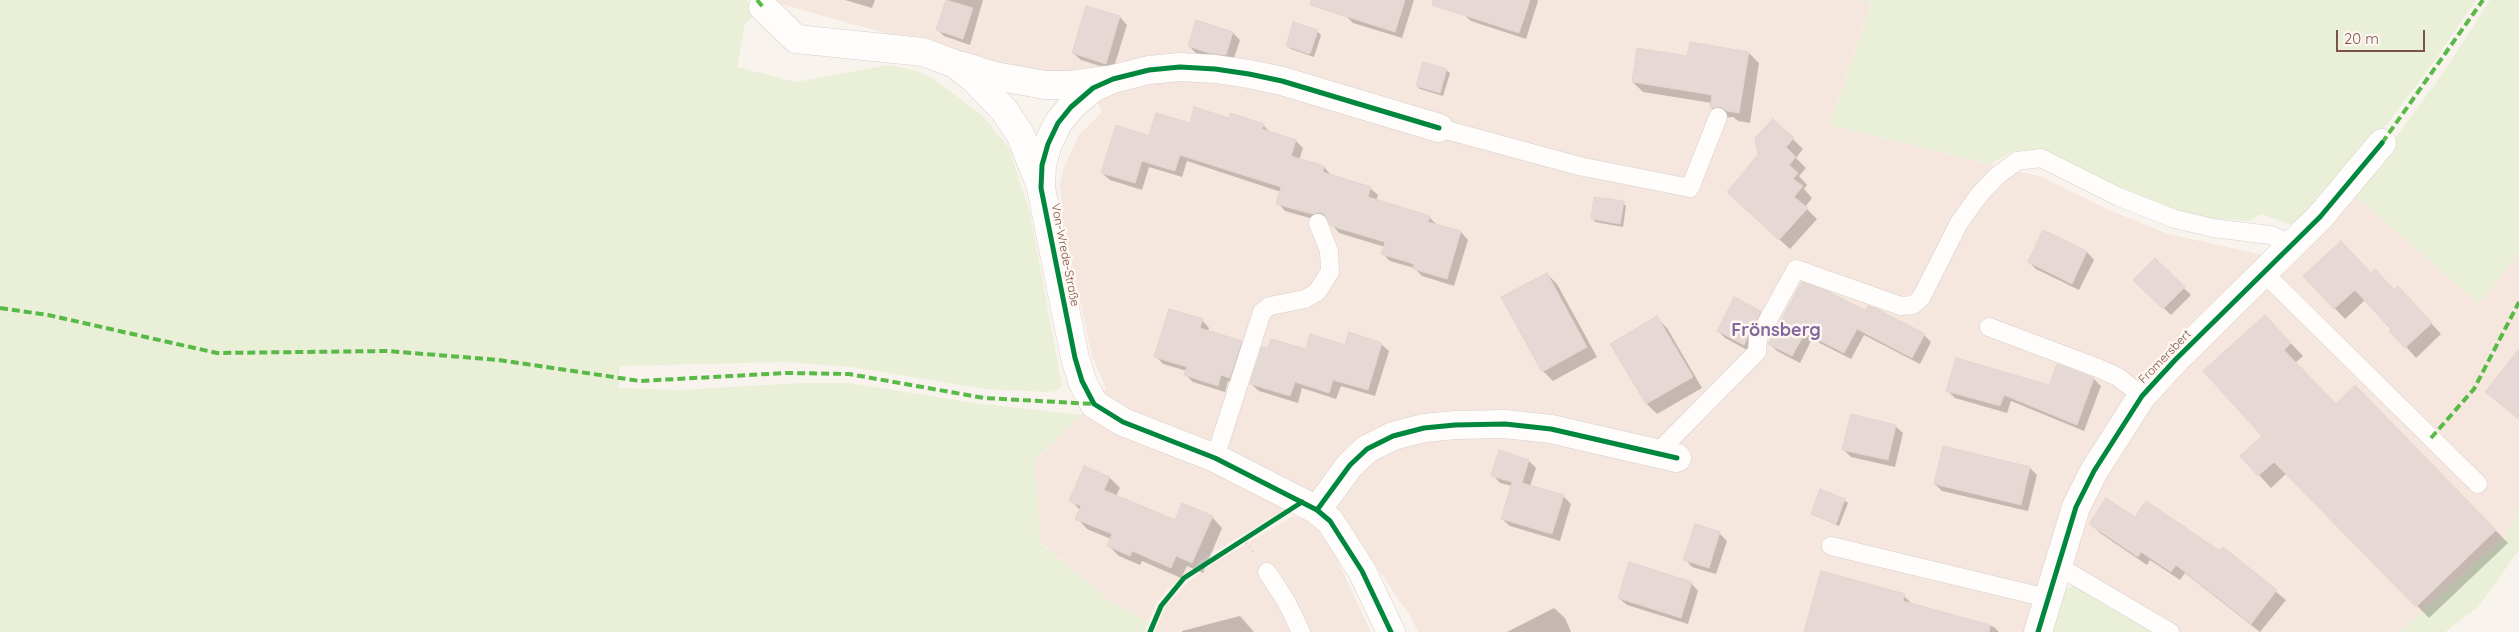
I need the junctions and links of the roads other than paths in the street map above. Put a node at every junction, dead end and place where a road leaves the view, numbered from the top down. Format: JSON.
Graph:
{"nodes":[{"id":1,"x":763,"y":6,"type":"dead end"},
{"id":2,"x":955,"y":64,"type":"junction"},
{"id":3,"x":1113,"y":79,"type":"junction"},
{"id":4,"x":1718,"y":117,"type":"dead end"},
{"id":5,"x":1439,"y":128,"type":"joint"},
{"id":6,"x":2382,"y":144,"type":"dead end"},
{"id":7,"x":1041,"y":188,"type":"junction"},
{"id":8,"x":1318,"y":223,"type":"dead end"},
{"id":9,"x":2294,"y":244,"type":"junction"},
{"id":10,"x":2264,"y":273,"type":"junction"},
{"id":11,"x":1989,"y":327,"type":"dead end"},
{"id":12,"x":2142,"y":396,"type":"junction"},
{"id":13,"x":1668,"y":455,"type":"joint"},
{"id":14,"x":1215,"y":458,"type":"junction"},
{"id":15,"x":2478,"y":484,"type":"dead end"},
{"id":16,"x":1317,"y":510,"type":"junction"},
{"id":17,"x":1831,"y":546,"type":"dead end"},
{"id":18,"x":2058,"y":566,"type":"junction"},
{"id":19,"x":1267,"y":572,"type":"dead end"},
{"id":20,"x":2047,"y":598,"type":"junction"},
{"id":21,"x":1300,"y":632,"type":"edge"},
{"id":22,"x":1391,"y":632,"type":"edge"},
{"id":23,"x":2038,"y":632,"type":"edge"},
{"id":24,"x":2170,"y":632,"type":"edge"}],
"edges":[{"from":1,"to":2,"type":"street","name":"Von-Wrede-Straße"},
{"from":2,"to":3,"type":"street","name":"Von-Wrede-Straße"},
{"from":2,"to":7,"type":"street","name":"Von-Wrede-Straße"},
{"from":3,"to":5,"type":"street","name":"Von-Wrede-Straße"},
{"from":3,"to":7,"type":"street","name":"Von-Wrede-Straße"},
{"from":4,"to":5,"type":"lane"},
{"from":6,"to":9,"type":"street","name":"Fromersbert"},
{"from":7,"to":14,"type":"street","name":"Von-Wrede-Straße"},
{"from":8,"to":14,"type":"lane"},
{"from":9,"to":10,"type":"street","name":"Fromersbert"},
{"from":9,"to":13,"type":"lane"},
{"from":10,"to":12,"type":"street","name":"Fromersbert"},
{"from":10,"to":15,"type":"lane"},
{"from":11,"to":12,"type":"lane"},
{"from":12,"to":18,"type":"street","name":"Fromersbert"},
{"from":13,"to":16,"type":"street"},
{"from":14,"to":16,"type":"street","name":"Von-Wrede-Straße"},
{"from":16,"to":22,"type":"street","name":"Von-Wrede-Straße"},
{"from":17,"to":20,"type":"lane"},
{"from":18,"to":20,"type":"street","name":"Fromersbert"},
{"from":18,"to":24,"type":"lane"},
{"from":19,"to":21,"type":"lane"},
{"from":20,"to":23,"type":"street","name":"Fromersbert"}]}
